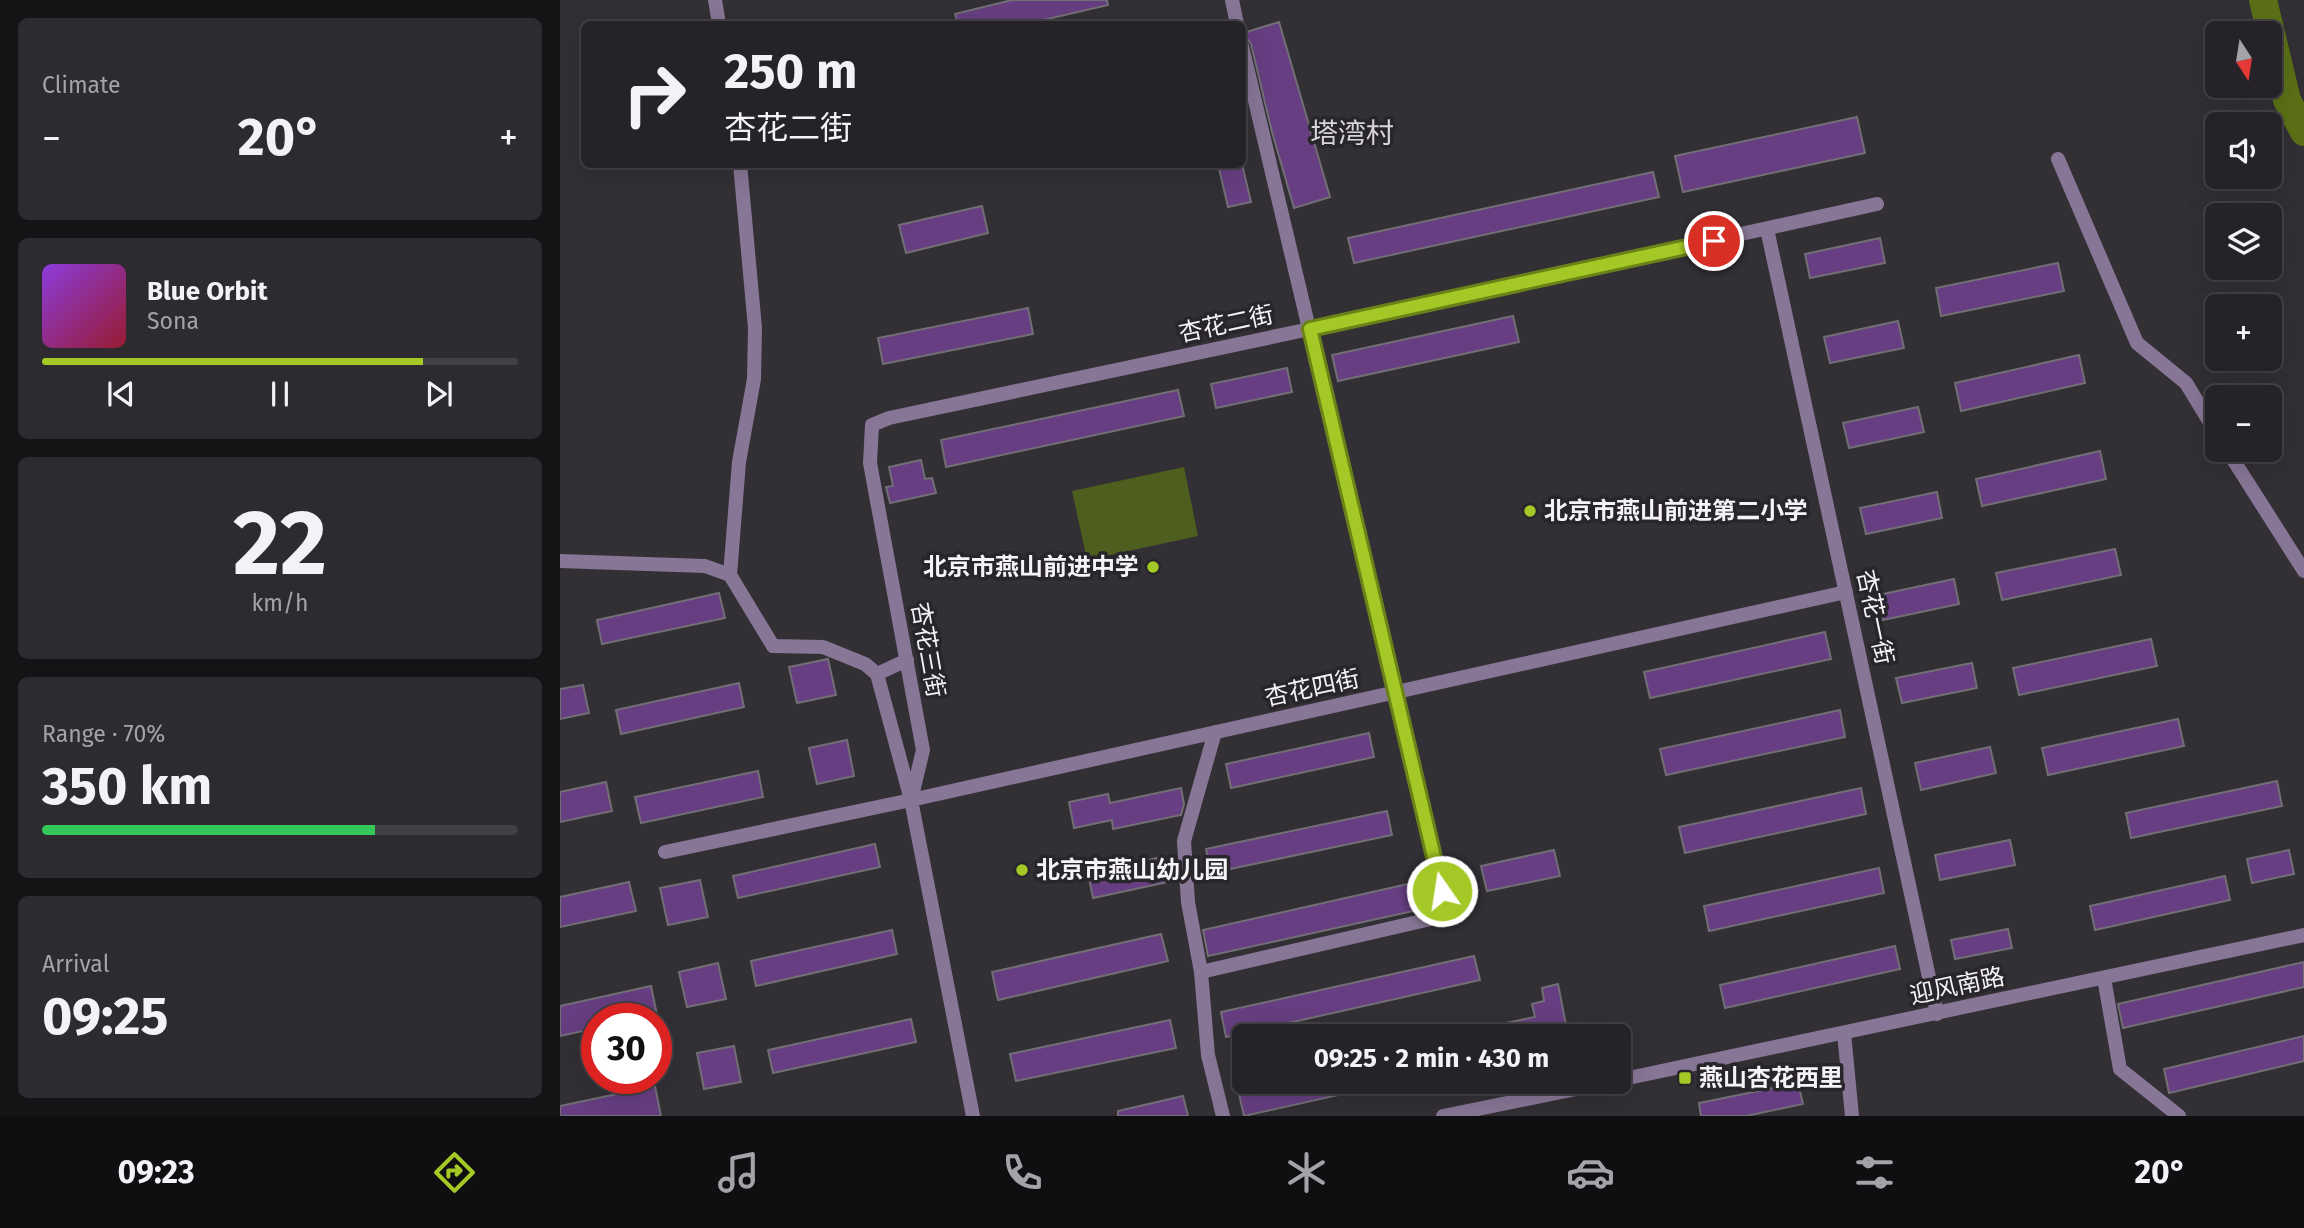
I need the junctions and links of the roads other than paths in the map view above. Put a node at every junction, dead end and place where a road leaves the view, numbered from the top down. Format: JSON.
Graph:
{"nodes":[{"id":1,"x":715,"y":0,"type":"edge"},
{"id":2,"x":1232,"y":0,"type":"edge"},
{"id":3,"x":718,"y":21,"type":"edge"},
{"id":4,"x":1236,"y":21,"type":"edge"},
{"id":5,"x":1246,"y":63,"type":"edge"},
{"id":6,"x":2058,"y":159,"type":"dead end"},
{"id":7,"x":740,"y":168,"type":"edge"},
{"id":8,"x":1877,"y":204,"type":"dead end"},
{"id":9,"x":1767,"y":229,"type":"junction"},
{"id":10,"x":1310,"y":329,"type":"junction"},
{"id":11,"x":2205,"y":414,"type":"edge"},
{"id":12,"x":872,"y":425,"type":"joint"},
{"id":13,"x":2235,"y":462,"type":"edge"},
{"id":14,"x":560,"y":561,"type":"edge"},
{"id":15,"x":2304,"y":571,"type":"edge"},
{"id":16,"x":730,"y":575,"type":"junction"},
{"id":17,"x":1846,"y":592,"type":"junction"},
{"id":18,"x":908,"y":660,"type":"junction"},
{"id":19,"x":877,"y":674,"type":"junction"},
{"id":20,"x":1395,"y":692,"type":"junction"},
{"id":21,"x":1215,"y":732,"type":"junction"},
{"id":22,"x":911,"y":800,"type":"junction"},
{"id":23,"x":665,"y":852,"type":"dead end"},
{"id":24,"x":2304,"y":935,"type":"edge"},
{"id":25,"x":1201,"y":972,"type":"junction"},
{"id":26,"x":2104,"y":978,"type":"junction"},
{"id":27,"x":1937,"y":1014,"type":"junction"},
{"id":28,"x":1844,"y":1033,"type":"junction"},
{"id":29,"x":1631,"y":1077,"type":"edge"},
{"id":30,"x":1550,"y":1094,"type":"edge"},
{"id":31,"x":972,"y":1116,"type":"edge"},
{"id":32,"x":1223,"y":1116,"type":"edge"},
{"id":33,"x":1443,"y":1116,"type":"edge"},
{"id":34,"x":1852,"y":1116,"type":"edge"},
{"id":35,"x":2179,"y":1116,"type":"edge"}],
"edges":[{"from":1,"to":3,"type":"street"},
{"from":2,"to":4,"type":"street"},
{"from":5,"to":10,"type":"street"},
{"from":6,"to":11,"type":"street"},
{"from":7,"to":16,"type":"street"},
{"from":8,"to":9,"type":"street","name":"杏花二街"},
{"from":9,"to":10,"type":"street","name":"杏花二街"},
{"from":9,"to":17,"type":"street","name":"杏花一街"},
{"from":10,"to":12,"type":"street","name":"杏花二街"},
{"from":10,"to":20,"type":"street"},
{"from":12,"to":18,"type":"street","name":"杏花三街"},
{"from":13,"to":15,"type":"street"},
{"from":14,"to":16,"type":"street"},
{"from":16,"to":19,"type":"street"},
{"from":17,"to":20,"type":"street","name":"杏花四街"},
{"from":17,"to":27,"type":"street","name":"杏花一街"},
{"from":18,"to":19,"type":"street"},
{"from":18,"to":22,"type":"street","name":"杏花三街"},
{"from":19,"to":22,"type":"street","name":"杏花三街"},
{"from":20,"to":21,"type":"street","name":"杏花四街"},
{"from":20,"to":25,"type":"street"},
{"from":21,"to":22,"type":"street","name":"杏花四街"},
{"from":21,"to":25,"type":"street"},
{"from":22,"to":23,"type":"street","name":"杏花四街"},
{"from":22,"to":31,"type":"street","name":"杏花三街"},
{"from":24,"to":26,"type":"street","name":"迎风南路"},
{"from":25,"to":32,"type":"street"},
{"from":26,"to":27,"type":"street","name":"迎风南路"},
{"from":26,"to":35,"type":"street"},
{"from":27,"to":28,"type":"street","name":"迎风南路"},
{"from":28,"to":29,"type":"street","name":"迎风南路"},
{"from":28,"to":34,"type":"street"},
{"from":30,"to":33,"type":"street"}]}
